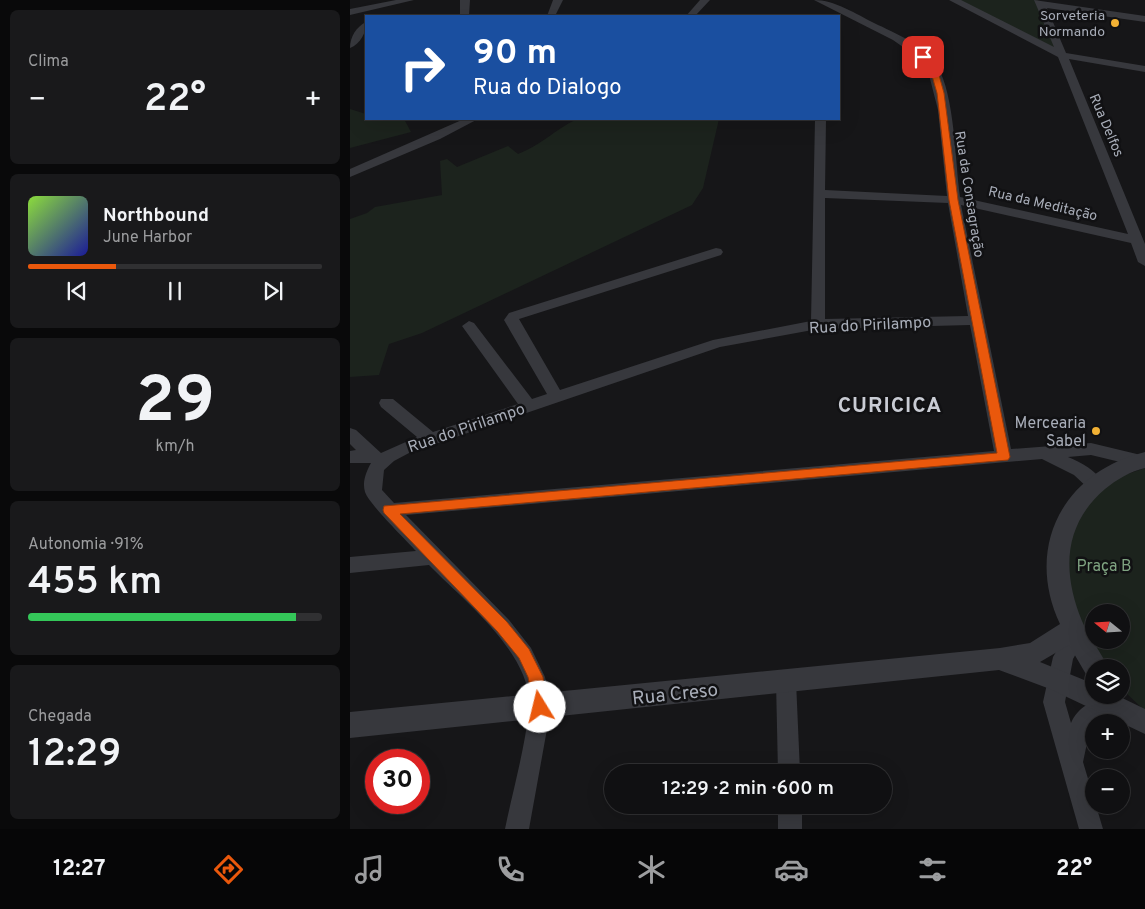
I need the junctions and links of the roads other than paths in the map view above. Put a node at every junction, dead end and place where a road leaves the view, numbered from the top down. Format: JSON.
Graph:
{"nodes":[{"id":1,"x":409,"y":0,"type":"edge"},
{"id":2,"x":464,"y":0,"type":"edge"},
{"id":3,"x":558,"y":0,"type":"edge"},
{"id":4,"x":705,"y":0,"type":"edge"},
{"id":5,"x":818,"y":0,"type":"edge"},
{"id":6,"x":954,"y":0,"type":"edge"},
{"id":7,"x":1039,"y":2,"type":"edge"},
{"id":8,"x":383,"y":6,"type":"junction"},
{"id":9,"x":350,"y":12,"type":"edge"},
{"id":10,"x":551,"y":14,"type":"dead end"},
{"id":11,"x":375,"y":15,"type":"edge"},
{"id":12,"x":466,"y":15,"type":"edge"},
{"id":13,"x":691,"y":15,"type":"edge"},
{"id":14,"x":839,"y":15,"type":"edge"},
{"id":15,"x":845,"y":19,"type":"edge"},
{"id":16,"x":1145,"y":19,"type":"edge"},
{"id":17,"x":365,"y":26,"type":"edge"},
{"id":18,"x":350,"y":45,"type":"edge"},
{"id":19,"x":1062,"y":55,"type":"junction"},
{"id":20,"x":1145,"y":69,"type":"edge"},
{"id":21,"x":470,"y":120,"type":"edge"},
{"id":22,"x":820,"y":120,"type":"edge"},
{"id":23,"x":350,"y":173,"type":"edge"},
{"id":24,"x":821,"y":194,"type":"junction"},
{"id":25,"x":954,"y":200,"type":"junction"},
{"id":26,"x":1138,"y":240,"type":"junction"},
{"id":27,"x":716,"y":252,"type":"dead end"},
{"id":28,"x":1145,"y":262,"type":"edge"},
{"id":29,"x":977,"y":320,"type":"junction"},
{"id":30,"x":818,"y":324,"type":"junction"},
{"id":31,"x":469,"y":326,"type":"dead end"},
{"id":32,"x":556,"y":397,"type":"junction"},
{"id":33,"x":387,"y":403,"type":"dead end"},
{"id":34,"x":528,"y":406,"type":"junction"},
{"id":35,"x":350,"y":434,"type":"edge"},
{"id":36,"x":430,"y":440,"type":"junction"},
{"id":37,"x":1046,"y":454,"type":"junction"},
{"id":38,"x":350,"y":457,"type":"edge"},
{"id":39,"x":1004,"y":457,"type":"junction"},
{"id":40,"x":376,"y":458,"type":"junction"},
{"id":41,"x":1143,"y":460,"type":"edge"},
{"id":42,"x":1095,"y":484,"type":"junction"},
{"id":43,"x":389,"y":510,"type":"junction"},
{"id":44,"x":433,"y":557,"type":"junction"},
{"id":45,"x":350,"y":564,"type":"edge"},
{"id":46,"x":1074,"y":632,"type":"junction"},
{"id":47,"x":1000,"y":659,"type":"junction"},
{"id":48,"x":1090,"y":659,"type":"edge"},
{"id":49,"x":1058,"y":680,"type":"junction"},
{"id":50,"x":786,"y":681,"type":"junction"},
{"id":51,"x":1085,"y":690,"type":"edge"},
{"id":52,"x":1114,"y":704,"type":"edge"},
{"id":53,"x":1122,"y":704,"type":"edge"},
{"id":54,"x":540,"y":707,"type":"junction"},
{"id":55,"x":1145,"y":720,"type":"edge"},
{"id":56,"x":350,"y":725,"type":"edge"},
{"id":57,"x":1073,"y":760,"type":"junction"},
{"id":58,"x":789,"y":764,"type":"edge"},
{"id":59,"x":790,"y":814,"type":"edge"},
{"id":60,"x":517,"y":829,"type":"edge"},
{"id":61,"x":790,"y":829,"type":"edge"},
{"id":62,"x":1092,"y":829,"type":"edge"}],
"edges":[{"from":1,"to":8,"type":"street"},
{"from":2,"to":12,"type":"street"},
{"from":3,"to":10,"type":"street"},
{"from":4,"to":13,"type":"street"},
{"from":5,"to":14,"type":"street","name":"Rua da Consagração"},
{"from":6,"to":19,"type":"street"},
{"from":7,"to":16,"type":"street"},
{"from":7,"to":19,"type":"street","name":"Rua Delfos"},
{"from":8,"to":9,"type":"street"},
{"from":8,"to":11,"type":"street"},
{"from":15,"to":25,"type":"street","name":"Rua da Consagração"},
{"from":17,"to":18,"type":"street"},
{"from":19,"to":20,"type":"street"},
{"from":19,"to":26,"type":"street","name":"Rua Delfos"},
{"from":21,"to":23,"type":"street"},
{"from":22,"to":24,"type":"street"},
{"from":24,"to":25,"type":"street","name":"Rua da Meditação"},
{"from":24,"to":30,"type":"street"},
{"from":25,"to":26,"type":"street","name":"Rua da Meditação"},
{"from":25,"to":29,"type":"street","name":"Rua da Consagração"},
{"from":26,"to":28,"type":"street","name":"Rua Delfos"},
{"from":27,"to":32,"type":"street"},
{"from":29,"to":30,"type":"street","name":"Rua do Pirilampo"},
{"from":29,"to":39,"type":"street","name":"Rua da Consagração"},
{"from":30,"to":32,"type":"street","name":"Rua do Pirilampo"},
{"from":31,"to":34,"type":"street"},
{"from":32,"to":34,"type":"street","name":"Rua do Pirilampo"},
{"from":33,"to":36,"type":"street"},
{"from":34,"to":36,"type":"street","name":"Rua do Pirilampo"},
{"from":35,"to":40,"type":"street"},
{"from":36,"to":40,"type":"street","name":"Rua do Pirilampo"},
{"from":37,"to":39,"type":"street"},
{"from":37,"to":41,"type":"street"},
{"from":37,"to":42,"type":"street"},
{"from":38,"to":40,"type":"street"},
{"from":39,"to":43,"type":"street"},
{"from":40,"to":43,"type":"street"},
{"from":41,"to":42,"type":"street"},
{"from":42,"to":46,"type":"street"},
{"from":43,"to":44,"type":"street"},
{"from":44,"to":45,"type":"street"},
{"from":44,"to":54,"type":"street"},
{"from":46,"to":47,"type":"street","name":"Rua Creso"},
{"from":46,"to":48,"type":"street"},
{"from":46,"to":49,"type":"street"},
{"from":47,"to":49,"type":"street","name":"Rua Creso"},
{"from":47,"to":50,"type":"street","name":"Rua Creso"},
{"from":49,"to":51,"type":"street","name":"Rua Creso"},
{"from":49,"to":57,"type":"street"},
{"from":50,"to":54,"type":"street","name":"Rua Creso"},
{"from":50,"to":58,"type":"street"},
{"from":52,"to":57,"type":"street"},
{"from":53,"to":55,"type":"street","name":"Rua Creso"},
{"from":54,"to":56,"type":"street","name":"Rua Creso"},
{"from":54,"to":60,"type":"street"},
{"from":57,"to":62,"type":"street"},
{"from":59,"to":61,"type":"street"}]}
